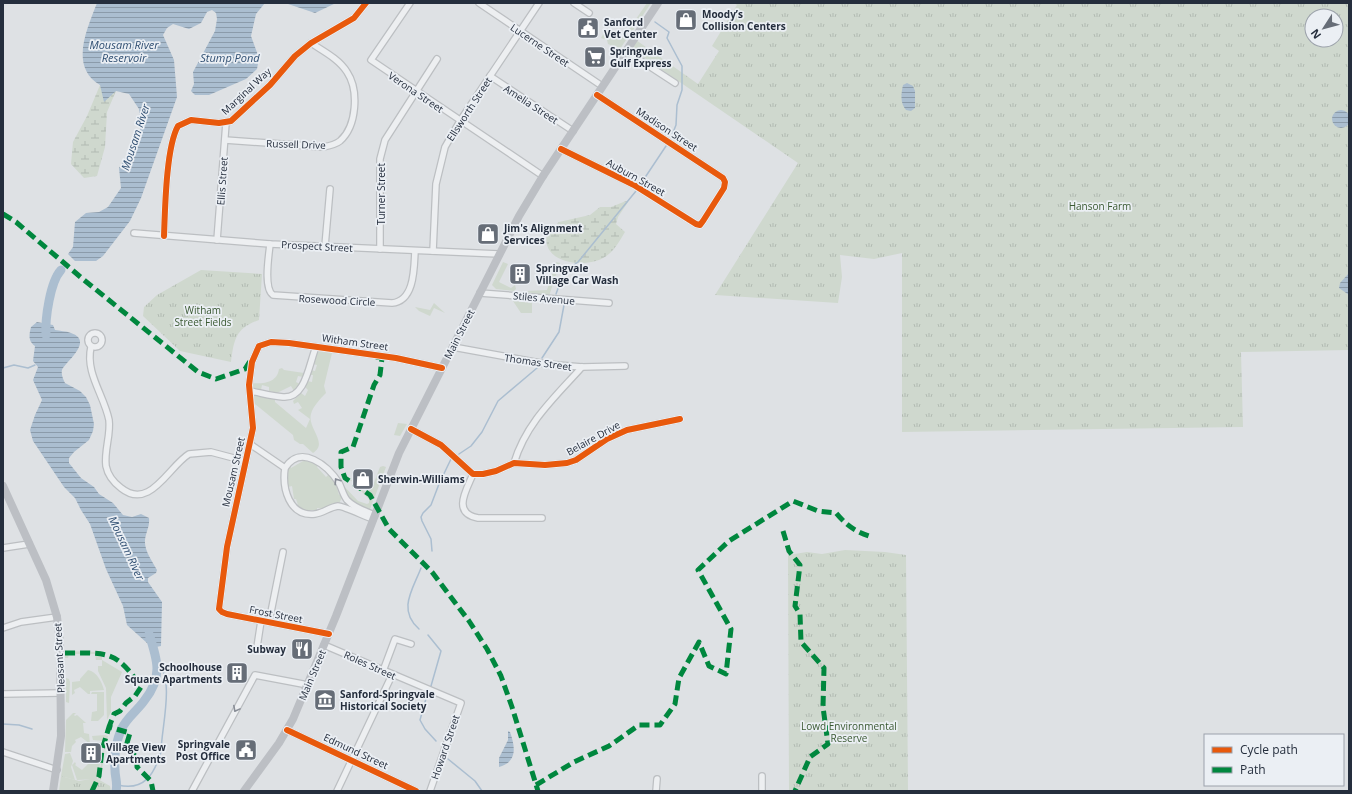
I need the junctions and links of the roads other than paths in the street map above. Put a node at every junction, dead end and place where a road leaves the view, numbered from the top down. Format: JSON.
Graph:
{"nodes":[{"id":1,"x":366,"y":3,"type":"edge"},
{"id":2,"x":410,"y":3,"type":"edge"},
{"id":3,"x":479,"y":3,"type":"edge"},
{"id":4,"x":539,"y":3,"type":"edge"},
{"id":5,"x":574,"y":3,"type":"edge"},
{"id":6,"x":658,"y":3,"type":"edge"},
{"id":7,"x":589,"y":13,"type":"dead end"},
{"id":8,"x":520,"y":31,"type":"junction"},
{"id":9,"x":311,"y":42,"type":"junction"},
{"id":10,"x":626,"y":51,"type":"junction"},
{"id":11,"x":437,"y":59,"type":"dead end"},
{"id":12,"x":490,"y":76,"type":"junction"},
{"id":13,"x":675,"y":82,"type":"dead end"},
{"id":14,"x":602,"y":86,"type":"junction"},
{"id":15,"x":415,"y":91,"type":"junction"},
{"id":16,"x":597,"y":95,"type":"junction"},
{"id":17,"x":460,"y":121,"type":"junction"},
{"id":18,"x":226,"y":123,"type":"junction"},
{"id":19,"x":573,"y":131,"type":"junction"},
{"id":20,"x":225,"y":140,"type":"junction"},
{"id":21,"x":561,"y":149,"type":"junction"},
{"id":22,"x":543,"y":176,"type":"junction"},
{"id":23,"x":330,"y":189,"type":"dead end"},
{"id":24,"x":700,"y":225,"type":"joint"},
{"id":25,"x":134,"y":233,"type":"dead end"},
{"id":26,"x":164,"y":236,"type":"junction"},
{"id":27,"x":217,"y":240,"type":"junction"},
{"id":28,"x":270,"y":244,"type":"junction"},
{"id":29,"x":325,"y":246,"type":"junction"},
{"id":30,"x":380,"y":249,"type":"junction"},
{"id":31,"x":415,"y":251,"type":"junction"},
{"id":32,"x":433,"y":251,"type":"junction"},
{"id":33,"x":499,"y":254,"type":"junction"},
{"id":34,"x":480,"y":293,"type":"junction"},
{"id":35,"x":609,"y":303,"type":"dead end"},
{"id":36,"x":265,"y":343,"type":"joint"},
{"id":37,"x":453,"y":346,"type":"junction"},
{"id":38,"x":91,"y":347,"type":"dead end"},
{"id":39,"x":316,"y":347,"type":"junction"},
{"id":40,"x":625,"y":366,"type":"dead end"},
{"id":41,"x":582,"y":367,"type":"junction"},
{"id":42,"x":442,"y":368,"type":"junction"},
{"id":43,"x":250,"y":391,"type":"junction"},
{"id":44,"x":680,"y":419,"type":"dead end"},
{"id":45,"x":411,"y":429,"type":"junction"},
{"id":46,"x":250,"y":444,"type":"junction"},
{"id":47,"x":245,"y":460,"type":"junction"},
{"id":48,"x":514,"y":463,"type":"junction"},
{"id":49,"x":285,"y":468,"type":"junction"},
{"id":50,"x":473,"y":474,"type":"junction"},
{"id":51,"x":3,"y":486,"type":"edge"},
{"id":52,"x":344,"y":496,"type":"junction"},
{"id":53,"x":339,"y":506,"type":"junction"},
{"id":54,"x":374,"y":517,"type":"junction"},
{"id":55,"x":542,"y":518,"type":"dead end"},
{"id":56,"x":28,"y":544,"type":"junction"},
{"id":57,"x":3,"y":548,"type":"edge"},
{"id":58,"x":283,"y":552,"type":"dead end"},
{"id":59,"x":220,"y":611,"type":"joint"},
{"id":60,"x":57,"y":618,"type":"junction"},
{"id":61,"x":262,"y":621,"type":"junction"},
{"id":62,"x":269,"y":622,"type":"junction"},
{"id":63,"x":3,"y":628,"type":"edge"},
{"id":64,"x":329,"y":634,"type":"junction"},
{"id":65,"x":411,"y":644,"type":"dead end"},
{"id":66,"x":324,"y":645,"type":"junction"},
{"id":67,"x":258,"y":647,"type":"dead end"},
{"id":68,"x":383,"y":671,"type":"junction"},
{"id":69,"x":392,"y":675,"type":"junction"},
{"id":70,"x":308,"y":686,"type":"junction"},
{"id":71,"x":60,"y":693,"type":"junction"},
{"id":72,"x":3,"y":694,"type":"edge"},
{"id":73,"x":461,"y":703,"type":"joint"},
{"id":74,"x":287,"y":730,"type":"junction"},
{"id":75,"x":3,"y":752,"type":"edge"},
{"id":76,"x":352,"y":761,"type":"junction"},
{"id":77,"x":57,"y":770,"type":"junction"},
{"id":78,"x":762,"y":776,"type":"dead end"},
{"id":79,"x":657,"y":779,"type":"dead end"},
{"id":80,"x":53,"y":791,"type":"edge"},
{"id":81,"x":192,"y":791,"type":"edge"},
{"id":82,"x":244,"y":791,"type":"edge"},
{"id":83,"x":337,"y":791,"type":"edge"},
{"id":84,"x":416,"y":791,"type":"edge"},
{"id":85,"x":430,"y":791,"type":"edge"},
{"id":86,"x":656,"y":791,"type":"edge"},
{"id":87,"x":762,"y":791,"type":"edge"}],
"edges":[{"from":1,"to":9,"type":"street","name":"Marginal Way"},
{"from":2,"to":15,"type":"street","name":"Verona Street"},
{"from":3,"to":8,"type":"street","name":"Lucerne Street"},
{"from":4,"to":8,"type":"street","name":"Ellsworth Street"},
{"from":5,"to":7,"type":"street"},
{"from":6,"to":10,"type":"main road","name":"Main Street"},
{"from":8,"to":12,"type":"street","name":"Ellsworth Street"},
{"from":8,"to":14,"type":"street","name":"Lucerne Street"},
{"from":9,"to":18,"type":"street","name":"Marginal Way"},
{"from":9,"to":20,"type":"street","name":"Russell Drive"},
{"from":10,"to":13,"type":"street"},
{"from":10,"to":14,"type":"main road","name":"Main Street"},
{"from":11,"to":15,"type":"street","name":"Turner Street"},
{"from":12,"to":17,"type":"street","name":"Ellsworth Street"},
{"from":12,"to":19,"type":"street","name":"Amelia Street"},
{"from":14,"to":16,"type":"main road","name":"Main Street"},
{"from":15,"to":17,"type":"street","name":"Verona Street"},
{"from":15,"to":30,"type":"street","name":"Turner Street"},
{"from":16,"to":19,"type":"main road","name":"Main Street"},
{"from":16,"to":24,"type":"street","name":"Madison Street"},
{"from":17,"to":22,"type":"street","name":"Verona Street"},
{"from":17,"to":32,"type":"street","name":"Ellsworth Street"},
{"from":18,"to":20,"type":"street","name":"Ellis Street"},
{"from":18,"to":26,"type":"street","name":"Marginal Way"},
{"from":19,"to":21,"type":"main road","name":"Main Street"},
{"from":20,"to":27,"type":"street","name":"Ellis Street"},
{"from":21,"to":22,"type":"main road","name":"Main Street"},
{"from":21,"to":24,"type":"street","name":"Auburn Street"},
{"from":22,"to":33,"type":"main road","name":"Main Street"},
{"from":23,"to":29,"type":"street"},
{"from":25,"to":26,"type":"street","name":"Prospect Street"},
{"from":26,"to":27,"type":"street","name":"Prospect Street"},
{"from":27,"to":28,"type":"street","name":"Prospect Street"},
{"from":28,"to":29,"type":"street","name":"Prospect Street"},
{"from":28,"to":31,"type":"street","name":"Rosewood Circle"},
{"from":29,"to":30,"type":"street","name":"Prospect Street"},
{"from":30,"to":31,"type":"street","name":"Prospect Street"},
{"from":31,"to":32,"type":"street","name":"Prospect Street"},
{"from":32,"to":33,"type":"street","name":"Prospect Street"},
{"from":33,"to":34,"type":"main road","name":"Main Street"},
{"from":34,"to":35,"type":"street","name":"Stiles Avenue"},
{"from":34,"to":37,"type":"main road","name":"Main Street"},
{"from":36,"to":39,"type":"street","name":"Witham Street"},
{"from":36,"to":43,"type":"street","name":"Mousam Street"},
{"from":37,"to":41,"type":"street","name":"Thomas Street"},
{"from":37,"to":42,"type":"main road","name":"Main Street"},
{"from":38,"to":47,"type":"street"},
{"from":39,"to":42,"type":"street","name":"Witham Street"},
{"from":39,"to":43,"type":"street"},
{"from":40,"to":41,"type":"street","name":"Thomas Street"},
{"from":41,"to":48,"type":"street"},
{"from":42,"to":45,"type":"main road","name":"Main Street"},
{"from":43,"to":46,"type":"street","name":"Mousam Street"},
{"from":44,"to":48,"type":"street","name":"Belaire Drive"},
{"from":45,"to":50,"type":"street"},
{"from":45,"to":54,"type":"main road","name":"Main Street"},
{"from":46,"to":47,"type":"street","name":"Mousam Street"},
{"from":46,"to":49,"type":"street"},
{"from":47,"to":59,"type":"street","name":"Mousam Street"},
{"from":48,"to":50,"type":"street","name":"Belaire Drive"},
{"from":52,"to":49,"type":"street","one_way":true},
{"from":49,"to":53,"type":"street"},
{"from":50,"to":55,"type":"street"},
{"from":51,"to":56,"type":"main road","name":"Pleasant Street"},
{"from":52,"to":53,"type":"street"},
{"from":52,"to":54,"type":"street"},
{"from":53,"to":54,"type":"street"},
{"from":54,"to":64,"type":"main road","name":"Main Street"},
{"from":56,"to":57,"type":"street"},
{"from":56,"to":60,"type":"main road","name":"Pleasant Street"},
{"from":58,"to":62,"type":"street"},
{"from":59,"to":61,"type":"street","name":"Frost Street"},
{"from":60,"to":63,"type":"street"},
{"from":60,"to":71,"type":"main road","name":"Pleasant Street"},
{"from":61,"to":62,"type":"street","name":"Frost Street"},
{"from":61,"to":67,"type":"street"},
{"from":62,"to":64,"type":"street","name":"Frost Street"},
{"from":64,"to":66,"type":"main road","name":"Main Street"},
{"from":65,"to":68,"type":"street"},
{"from":66,"to":68,"type":"street","name":"Roles Street"},
{"from":66,"to":70,"type":"main road","name":"Main Street"},
{"from":68,"to":69,"type":"street","name":"Roles Street"},
{"from":69,"to":73,"type":"street","name":"Roles Street"},
{"from":69,"to":76,"type":"street"},
{"from":70,"to":74,"type":"main road","name":"Main Street"},
{"from":70,"to":81,"type":"street","one_way":true},
{"from":71,"to":72,"type":"street"},
{"from":71,"to":77,"type":"main road","name":"Pleasant Street"},
{"from":73,"to":85,"type":"street","name":"Howard Street"},
{"from":74,"to":76,"type":"street","name":"Edmund Street"},
{"from":74,"to":82,"type":"main road","name":"Main Street"},
{"from":75,"to":77,"type":"street"},
{"from":76,"to":83,"type":"street"},
{"from":76,"to":84,"type":"street","name":"Edmund Street"},
{"from":77,"to":80,"type":"main road","name":"Pleasant Street"},
{"from":78,"to":87,"type":"street"},
{"from":79,"to":86,"type":"street"}]}
